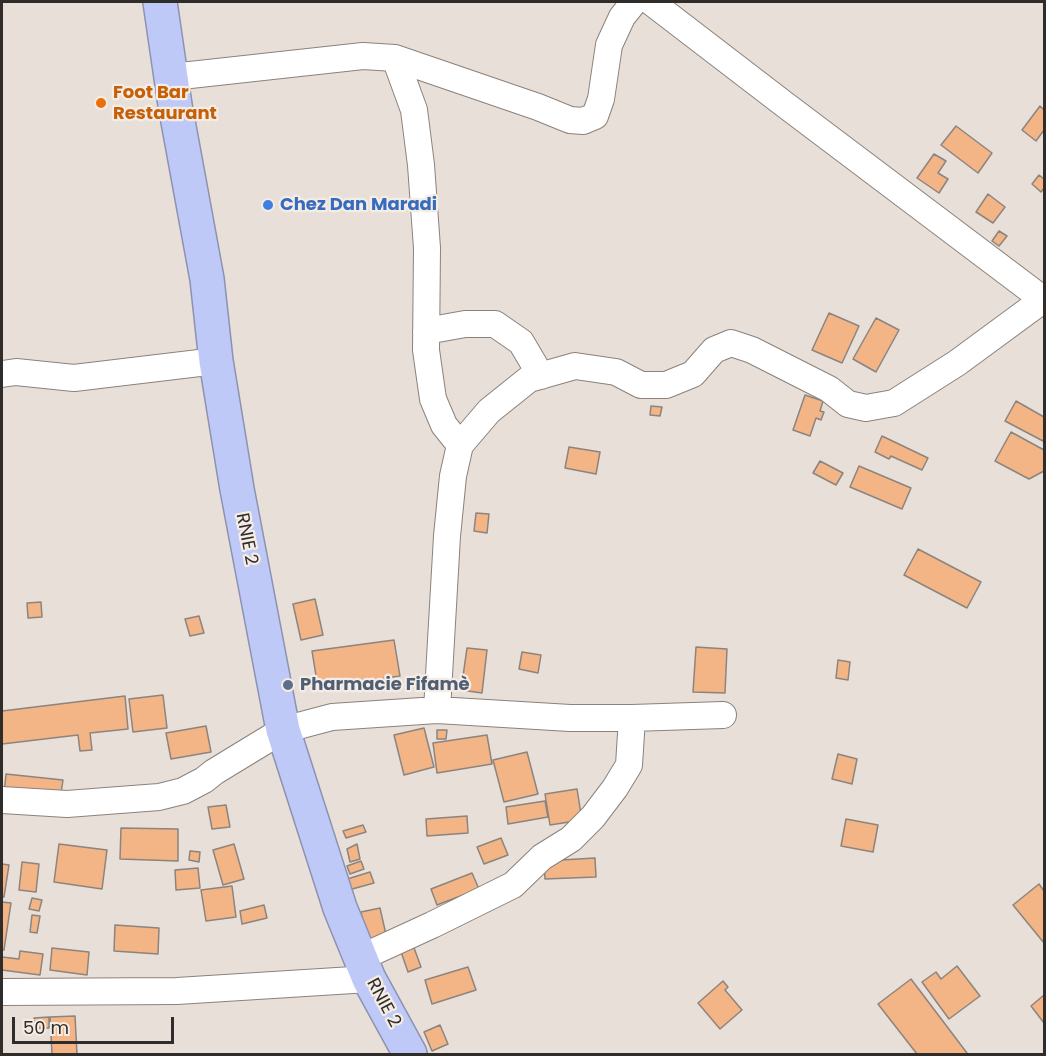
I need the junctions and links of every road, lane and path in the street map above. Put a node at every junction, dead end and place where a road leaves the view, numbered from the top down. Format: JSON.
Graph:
{"nodes":[{"id":1,"x":160,"y":2,"type":"edge"},
{"id":2,"x":634,"y":2,"type":"edge"},
{"id":3,"x":651,"y":2,"type":"edge"},
{"id":4,"x":395,"y":58,"type":"junction"},
{"id":5,"x":172,"y":77,"type":"junction"},
{"id":6,"x":1044,"y":300,"type":"edge"},
{"id":7,"x":426,"y":331,"type":"junction"},
{"id":8,"x":216,"y":361,"type":"junction"},
{"id":9,"x":2,"y":374,"type":"edge"},
{"id":10,"x":540,"y":376,"type":"junction"},
{"id":11,"x":460,"y":445,"type":"junction"},
{"id":12,"x":437,"y":710,"type":"junction"},
{"id":13,"x":723,"y":715,"type":"dead end"},
{"id":14,"x":632,"y":718,"type":"junction"},
{"id":15,"x":283,"y":730,"type":"junction"},
{"id":16,"x":2,"y":800,"type":"edge"},
{"id":17,"x":365,"y":968,"type":"junction"},
{"id":18,"x":2,"y":992,"type":"edge"},
{"id":19,"x":410,"y":1054,"type":"edge"}],
"edges":[{"from":1,"to":5,"type":"highway","name":"RNIE 2","number":"RNIE 2"},
{"from":2,"to":4,"type":"street"},
{"from":3,"to":6,"type":"street"},
{"from":4,"to":5,"type":"street"},
{"from":4,"to":7,"type":"street"},
{"from":5,"to":8,"type":"highway","name":"RNIE 2","number":"RNIE 2"},
{"from":6,"to":10,"type":"street"},
{"from":7,"to":10,"type":"street"},
{"from":7,"to":11,"type":"street"},
{"from":8,"to":9,"type":"street"},
{"from":8,"to":15,"type":"highway","name":"RNIE 2","number":"RNIE 2"},
{"from":10,"to":11,"type":"street"},
{"from":11,"to":12,"type":"street"},
{"from":12,"to":14,"type":"street"},
{"from":12,"to":15,"type":"street"},
{"from":13,"to":14,"type":"street"},
{"from":14,"to":17,"type":"street"},
{"from":15,"to":16,"type":"street"},
{"from":15,"to":17,"type":"highway","name":"RNIE 2","number":"RNIE 2"},
{"from":17,"to":18,"type":"street"},
{"from":17,"to":19,"type":"highway","name":"RNIE 2","number":"RNIE 2"}]}
